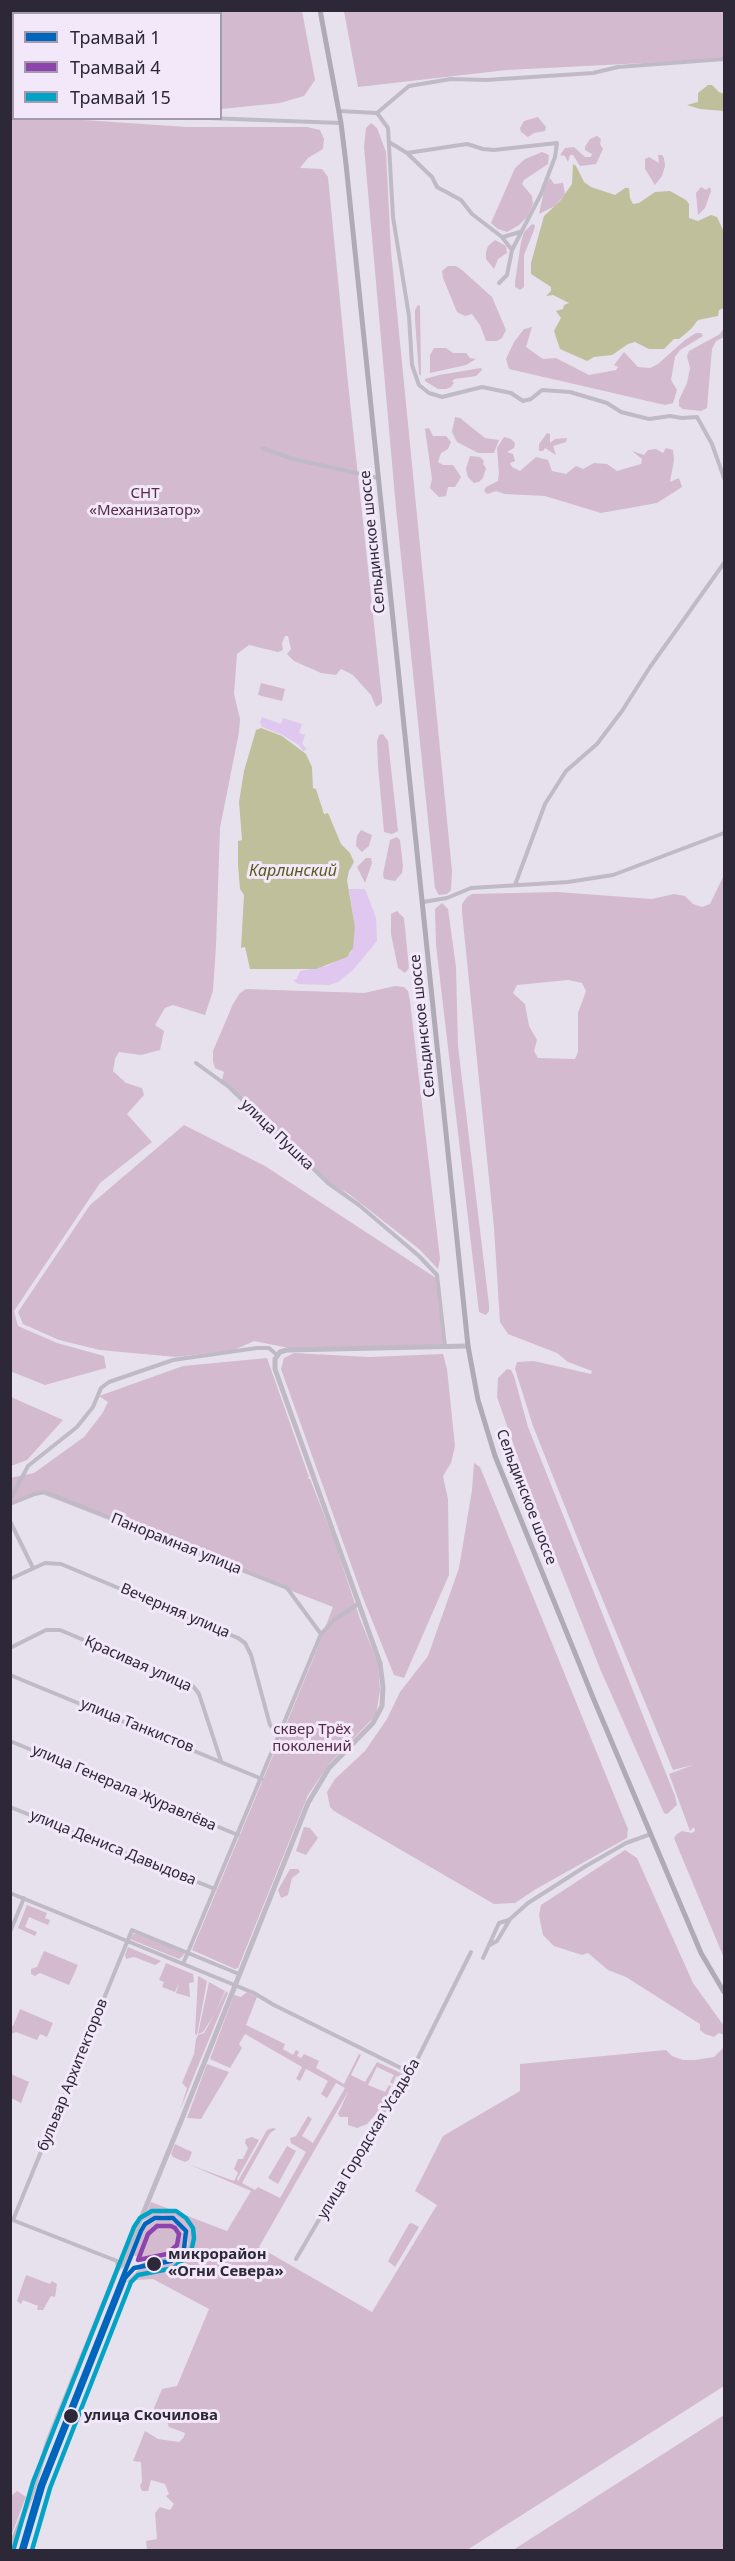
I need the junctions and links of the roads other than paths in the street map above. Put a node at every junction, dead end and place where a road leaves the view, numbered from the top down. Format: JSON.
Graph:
{"nodes":[{"id":1,"x":320,"y":10,"type":"edge"},
{"id":2,"x":724,"y":59,"type":"edge"},
{"id":3,"x":338,"y":111,"type":"junction"},
{"id":4,"x":377,"y":113,"type":"junction"},
{"id":5,"x":222,"y":119,"type":"edge"},
{"id":6,"x":341,"y":123,"type":"junction"},
{"id":7,"x":389,"y":142,"type":"junction"},
{"id":8,"x":407,"y":153,"type":"junction"},
{"id":9,"x":520,"y":232,"type":"junction"},
{"id":10,"x":502,"y":237,"type":"junction"},
{"id":11,"x":512,"y":250,"type":"junction"},
{"id":12,"x":499,"y":283,"type":"dead end"},
{"id":13,"x":262,"y":448,"type":"dead end"},
{"id":14,"x":378,"y":478,"type":"junction"},
{"id":15,"x":724,"y":478,"type":"edge"},
{"id":16,"x":724,"y":563,"type":"edge"},
{"id":17,"x":724,"y":833,"type":"edge"},
{"id":18,"x":515,"y":885,"type":"junction"},
{"id":19,"x":423,"y":902,"type":"junction"},
{"id":20,"x":196,"y":1063,"type":"dead end"},
{"id":21,"x":468,"y":1346,"type":"junction"},
{"id":22,"x":446,"y":1347,"type":"junction"},
{"id":23,"x":277,"y":1355,"type":"junction"},
{"id":24,"x":483,"y":1417,"type":"junction"},
{"id":25,"x":476,"y":1419,"type":"dead end"},
{"id":26,"x":10,"y":1502,"type":"edge"},
{"id":27,"x":10,"y":1521,"type":"edge"},
{"id":28,"x":33,"y":1568,"type":"junction"},
{"id":29,"x":10,"y":1579,"type":"edge"},
{"id":30,"x":358,"y":1604,"type":"junction"},
{"id":31,"x":321,"y":1634,"type":"junction"},
{"id":32,"x":10,"y":1648,"type":"edge"},
{"id":33,"x":10,"y":1675,"type":"edge"},
{"id":34,"x":280,"y":1736,"type":"junction"},
{"id":35,"x":10,"y":1741,"type":"edge"},
{"id":36,"x":221,"y":1761,"type":"junction"},
{"id":37,"x":262,"y":1779,"type":"junction"},
{"id":38,"x":10,"y":1807,"type":"edge"},
{"id":39,"x":651,"y":1834,"type":"junction"},
{"id":40,"x":238,"y":1835,"type":"junction"},
{"id":41,"x":214,"y":1889,"type":"junction"},
{"id":42,"x":10,"y":1893,"type":"edge"},
{"id":43,"x":24,"y":1898,"type":"junction"},
{"id":44,"x":509,"y":1920,"type":"junction"},
{"id":45,"x":10,"y":1932,"type":"edge"},
{"id":46,"x":128,"y":1940,"type":"junction"},
{"id":47,"x":489,"y":1946,"type":"junction"},
{"id":48,"x":188,"y":1952,"type":"junction"},
{"id":49,"x":471,"y":1952,"type":"dead end"},
{"id":50,"x":483,"y":1958,"type":"dead end"},
{"id":51,"x":183,"y":1964,"type":"junction"},
{"id":52,"x":239,"y":1974,"type":"junction"},
{"id":53,"x":235,"y":1985,"type":"junction"},
{"id":54,"x":724,"y":1992,"type":"edge"},
{"id":55,"x":411,"y":2073,"type":"junction"},
{"id":56,"x":12,"y":2219,"type":"edge"},
{"id":57,"x":296,"y":2259,"type":"dead end"},
{"id":58,"x":117,"y":2264,"type":"junction"},
{"id":59,"x":10,"y":2548,"type":"edge"}],
"edges":[{"from":1,"to":3,"type":"main road","name":"Сельдинское шоссе"},
{"from":2,"to":4,"type":"street"},
{"from":3,"to":4,"type":"street"},
{"from":3,"to":6,"type":"main road","name":"Сельдинское шоссе"},
{"from":4,"to":7,"type":"street"},
{"from":5,"to":6,"type":"street"},
{"from":6,"to":14,"type":"main road","name":"Сельдинское шоссе"},
{"from":7,"to":8,"type":"street"},
{"from":7,"to":15,"type":"street"},
{"from":8,"to":9,"type":"street"},
{"from":8,"to":10,"type":"street"},
{"from":9,"to":10,"type":"street"},
{"from":9,"to":11,"type":"street"},
{"from":10,"to":11,"type":"street"},
{"from":11,"to":12,"type":"street"},
{"from":13,"to":14,"type":"street"},
{"from":14,"to":19,"type":"main road","name":"Сельдинское шоссе"},
{"from":16,"to":18,"type":"street"},
{"from":17,"to":18,"type":"street"},
{"from":18,"to":19,"type":"street"},
{"from":19,"to":21,"type":"main road","name":"Сельдинское шоссе"},
{"from":20,"to":22,"type":"street","name":"улица Пушка"},
{"from":21,"to":22,"type":"street"},
{"from":21,"to":24,"type":"main road","name":"Сельдинское шоссе"},
{"from":22,"to":23,"type":"street"},
{"from":23,"to":26,"type":"street"},
{"from":23,"to":30,"type":"street"},
{"from":24,"to":25,"type":"street"},
{"from":24,"to":39,"type":"main road","name":"Сельдинское шоссе"},
{"from":26,"to":31,"type":"street","name":"Панорамная улица"},
{"from":27,"to":28,"type":"street"},
{"from":28,"to":29,"type":"street","name":"Вечерняя улица"},
{"from":28,"to":34,"type":"street","name":"Вечерняя улица"},
{"from":30,"to":31,"type":"street"},
{"from":30,"to":52,"type":"street"},
{"from":31,"to":34,"type":"street"},
{"from":32,"to":36,"type":"street","name":"Красивая улица"},
{"from":33,"to":36,"type":"street","name":"улица Танкистов"},
{"from":34,"to":37,"type":"street"},
{"from":35,"to":40,"type":"street","name":"улица Генерала Журавлёва"},
{"from":36,"to":37,"type":"street","name":"улица Танкистов"},
{"from":37,"to":40,"type":"street"},
{"from":38,"to":41,"type":"street","name":"улица Дениса Давыдова"},
{"from":39,"to":44,"type":"street"},
{"from":39,"to":54,"type":"main road","name":"Сельдинское шоссе"},
{"from":40,"to":41,"type":"street"},
{"from":41,"to":48,"type":"street"},
{"from":42,"to":43,"type":"street"},
{"from":43,"to":45,"type":"street"},
{"from":43,"to":46,"type":"street"},
{"from":44,"to":47,"type":"street"},
{"from":44,"to":47,"type":"street"},
{"from":46,"to":48,"type":"street","name":"бульвар Архитекторов"},
{"from":46,"to":51,"type":"street"},
{"from":46,"to":56,"type":"street","name":"бульвар Архитекторов"},
{"from":47,"to":50,"type":"street"},
{"from":48,"to":51,"type":"street"},
{"from":48,"to":52,"type":"street"},
{"from":49,"to":55,"type":"street","name":"улица Городская Усадьба"},
{"from":51,"to":53,"type":"street"},
{"from":52,"to":53,"type":"street"},
{"from":53,"to":55,"type":"street"},
{"from":53,"to":58,"type":"street"},
{"from":55,"to":57,"type":"street","name":"улица Городская Усадьба"},
{"from":56,"to":58,"type":"street"},
{"from":58,"to":59,"type":"street"}]}
